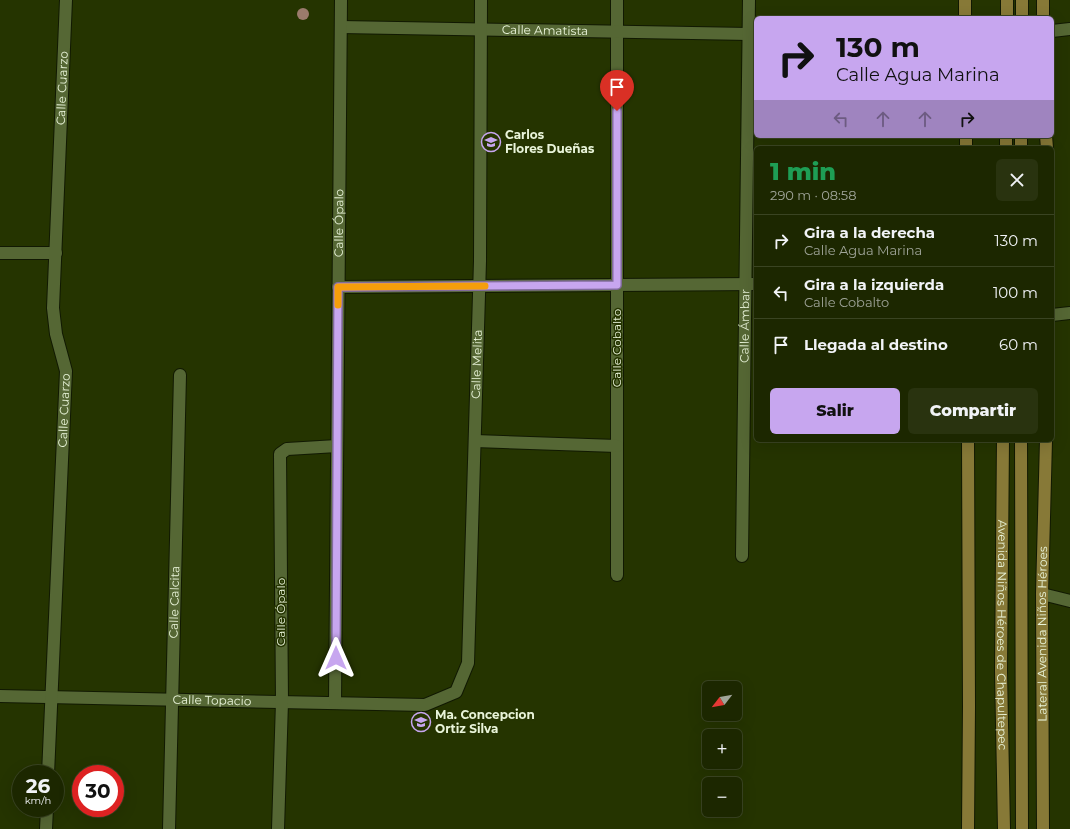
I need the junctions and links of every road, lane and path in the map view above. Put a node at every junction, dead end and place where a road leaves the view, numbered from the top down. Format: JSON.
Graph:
{"nodes":[{"id":1,"x":66,"y":0,"type":"edge"},
{"id":2,"x":341,"y":0,"type":"edge"},
{"id":3,"x":481,"y":0,"type":"edge"},
{"id":4,"x":617,"y":0,"type":"edge"},
{"id":5,"x":749,"y":0,"type":"edge"},
{"id":6,"x":965,"y":0,"type":"edge"},
{"id":7,"x":1007,"y":0,"type":"edge"},
{"id":8,"x":1022,"y":0,"type":"edge"},
{"id":9,"x":1043,"y":0,"type":"edge"},
{"id":10,"x":966,"y":16,"type":"edge"},
{"id":11,"x":1006,"y":16,"type":"edge"},
{"id":12,"x":1022,"y":16,"type":"edge"},
{"id":13,"x":1043,"y":16,"type":"edge"},
{"id":14,"x":341,"y":27,"type":"junction"},
{"id":15,"x":1070,"y":29,"type":"edge"},
{"id":16,"x":481,"y":30,"type":"junction"},
{"id":17,"x":1054,"y":31,"type":"edge"},
{"id":18,"x":617,"y":32,"type":"junction"},
{"id":19,"x":749,"y":34,"type":"junction"},
{"id":20,"x":0,"y":253,"type":"edge"},
{"id":21,"x":56,"y":253,"type":"junction"},
{"id":22,"x":751,"y":284,"type":"edge"},
{"id":23,"x":617,"y":285,"type":"junction"},
{"id":24,"x":479,"y":286,"type":"junction"},
{"id":25,"x":338,"y":287,"type":"junction"},
{"id":26,"x":1070,"y":313,"type":"edge"},
{"id":27,"x":1054,"y":315,"type":"edge"},
{"id":28,"x":180,"y":375,"type":"dead end"},
{"id":29,"x":474,"y":441,"type":"junction"},
{"id":30,"x":968,"y":442,"type":"edge"},
{"id":31,"x":1003,"y":442,"type":"edge"},
{"id":32,"x":1021,"y":442,"type":"edge"},
{"id":33,"x":1046,"y":442,"type":"edge"},
{"id":34,"x":337,"y":446,"type":"junction"},
{"id":35,"x":617,"y":446,"type":"junction"},
{"id":36,"x":742,"y":556,"type":"dead end"},
{"id":37,"x":617,"y":575,"type":"dead end"},
{"id":38,"x":1042,"y":594,"type":"junction"},
{"id":39,"x":1070,"y":601,"type":"edge"},
{"id":40,"x":0,"y":696,"type":"edge"},
{"id":41,"x":52,"y":697,"type":"junction"},
{"id":42,"x":172,"y":700,"type":"junction"},
{"id":43,"x":282,"y":702,"type":"junction"},
{"id":44,"x":335,"y":703,"type":"junction"},
{"id":45,"x":425,"y":705,"type":"joint"},
{"id":46,"x":48,"y":765,"type":"edge"},
{"id":47,"x":47,"y":817,"type":"edge"},
{"id":48,"x":46,"y":829,"type":"edge"},
{"id":49,"x":169,"y":829,"type":"edge"},
{"id":50,"x":278,"y":829,"type":"edge"},
{"id":51,"x":968,"y":829,"type":"edge"},
{"id":52,"x":1004,"y":829,"type":"edge"},
{"id":53,"x":1022,"y":829,"type":"edge"},
{"id":54,"x":1044,"y":829,"type":"edge"}],
"edges":[{"from":1,"to":21,"type":"street","name":"Calle Cuarzo"},
{"from":2,"to":14,"type":"street","name":"Calle Ópalo"},
{"from":3,"to":16,"type":"street","name":"Calle Melita"},
{"from":4,"to":18,"type":"street","name":"Calle Cobalto"},
{"from":5,"to":19,"type":"street","name":"Calle Ámbar"},
{"from":6,"to":10,"type":"street"},
{"from":7,"to":11,"type":"street"},
{"from":8,"to":12,"type":"street"},
{"from":9,"to":13,"type":"street"},
{"from":14,"to":16,"type":"street","name":"Calle Amatista"},
{"from":14,"to":25,"type":"street","name":"Calle Ópalo"},
{"from":15,"to":17,"type":"street"},
{"from":16,"to":18,"type":"street","name":"Calle Amatista"},
{"from":16,"to":24,"type":"street","name":"Calle Melita"},
{"from":18,"to":19,"type":"street","name":"Calle Amatista"},
{"from":18,"to":23,"type":"street","name":"Calle Cobalto"},
{"from":19,"to":22,"type":"street","name":"Calle Ámbar"},
{"from":20,"to":21,"type":"street"},
{"from":21,"to":41,"type":"street","name":"Calle Cuarzo"},
{"from":22,"to":23,"type":"street"},
{"from":22,"to":36,"type":"street","name":"Calle Ámbar"},
{"from":23,"to":24,"type":"street"},
{"from":23,"to":35,"type":"street","name":"Calle Cobalto"},
{"from":24,"to":25,"type":"street"},
{"from":24,"to":29,"type":"street","name":"Calle Melita"},
{"from":25,"to":34,"type":"street","name":"Calle Ópalo"},
{"from":26,"to":27,"type":"street"},
{"from":28,"to":42,"type":"street","name":"Calle Calcita"},
{"from":29,"to":35,"type":"street"},
{"from":29,"to":45,"type":"street","name":"Calle Melita"},
{"from":30,"to":51,"type":"street"},
{"from":31,"to":52,"type":"street","name":"Avenida Niños Héroes de Chapultepec"},
{"from":32,"to":53,"type":"street","name":"Avenida Niños Héroes de Chapultepec"},
{"from":33,"to":38,"type":"street","name":"Lateral Avenida Niños Héroes"},
{"from":34,"to":43,"type":"street","name":"Calle Ópalo"},
{"from":34,"to":44,"type":"street","name":"Calle Ópalo"},
{"from":35,"to":37,"type":"street","name":"Calle Cobalto"},
{"from":38,"to":39,"type":"street"},
{"from":38,"to":54,"type":"street","name":"Lateral Avenida Niños Héroes"},
{"from":40,"to":41,"type":"street","name":"Calle Topacio"},
{"from":41,"to":42,"type":"street","name":"Calle Topacio"},
{"from":41,"to":46,"type":"street","name":"Calle Cuarzo"},
{"from":42,"to":43,"type":"street","name":"Calle Topacio"},
{"from":42,"to":49,"type":"street","name":"Calle Calcita"},
{"from":43,"to":44,"type":"street","name":"Calle Topacio"},
{"from":43,"to":50,"type":"street","name":"Calle Ópalo"},
{"from":44,"to":45,"type":"street","name":"Calle Topacio"},
{"from":47,"to":48,"type":"street"}]}
